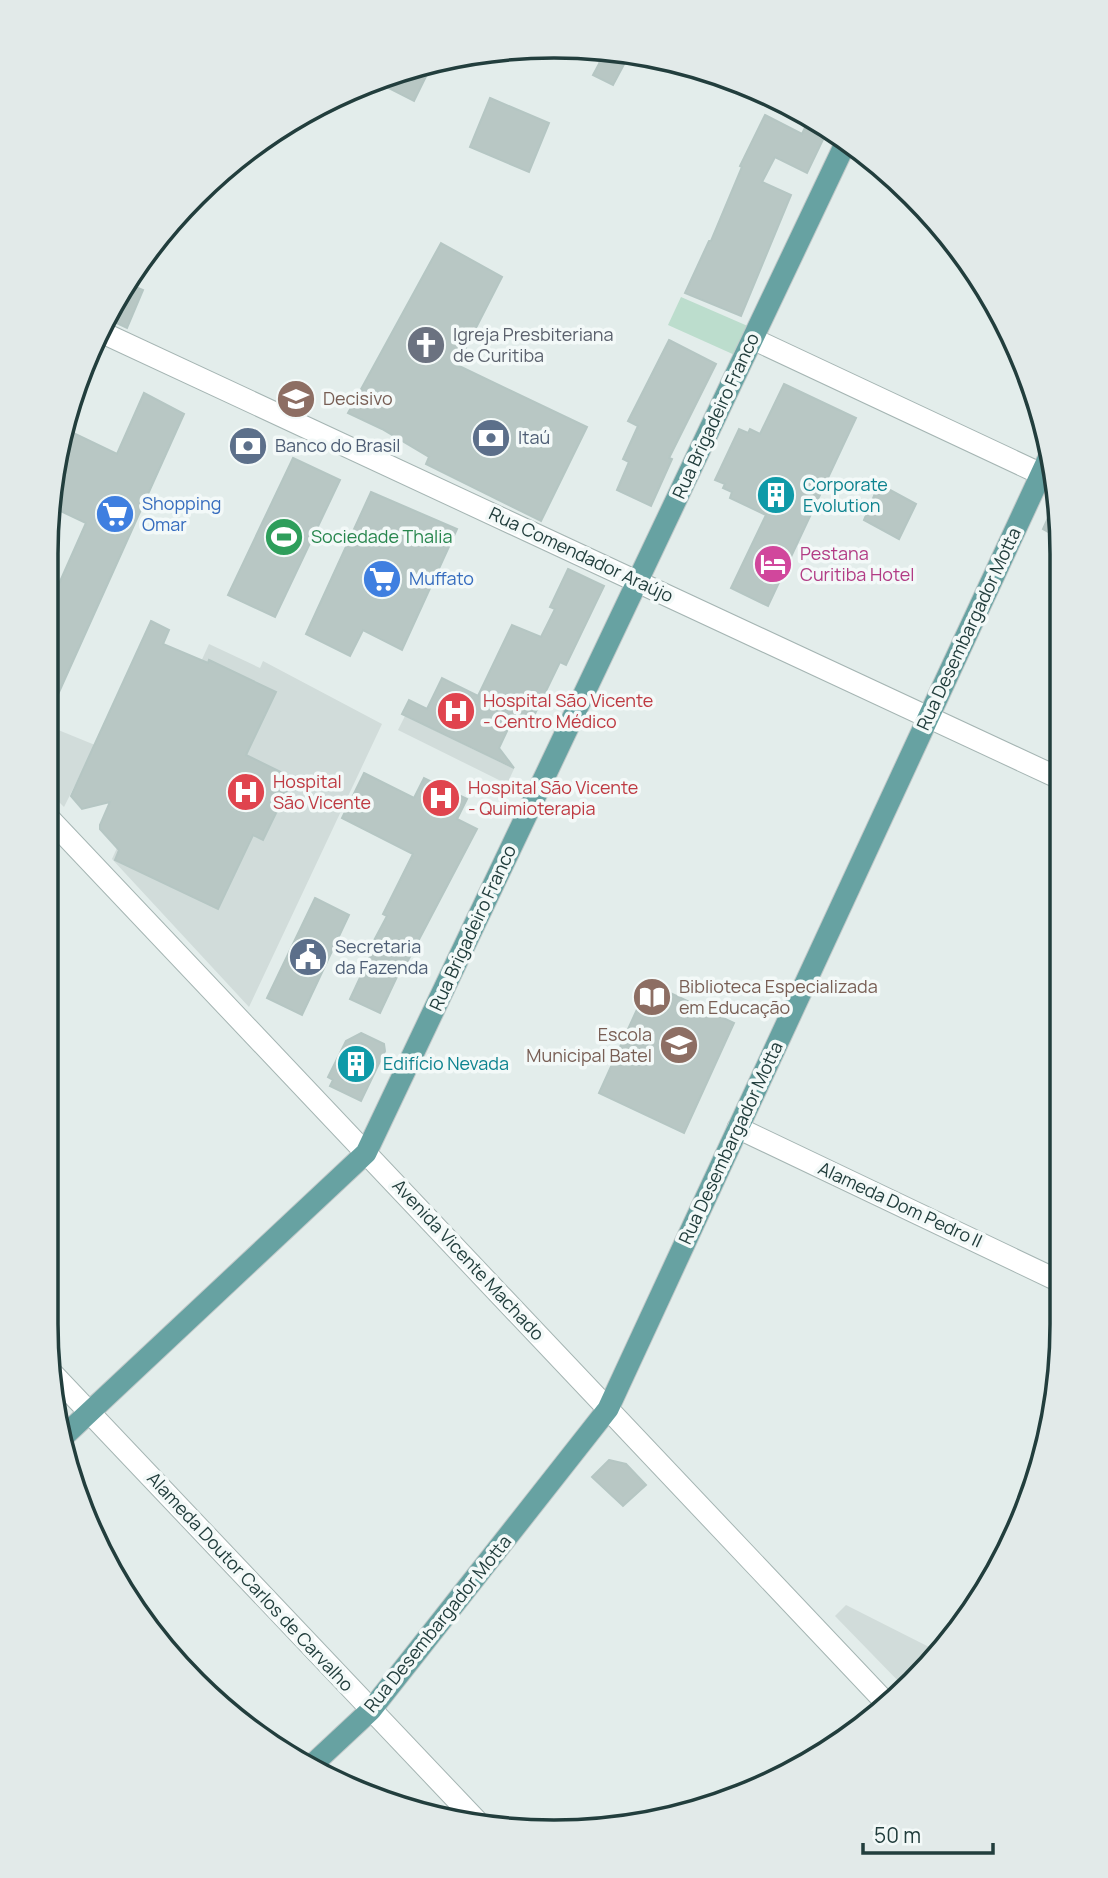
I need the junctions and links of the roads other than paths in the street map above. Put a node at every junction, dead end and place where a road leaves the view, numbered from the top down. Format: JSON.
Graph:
{"nodes":[{"id":1,"x":842,"y":150,"type":"edge"},
{"id":2,"x":109,"y":336,"type":"edge"},
{"id":3,"x":753,"y":339,"type":"junction"},
{"id":4,"x":1042,"y":465,"type":"edge"},
{"id":5,"x":1043,"y":470,"type":"edge"},
{"id":6,"x":638,"y":582,"type":"junction"},
{"id":7,"x":929,"y":717,"type":"junction"},
{"id":8,"x":1050,"y":774,"type":"edge"},
{"id":9,"x":58,"y":828,"type":"edge"},
{"id":10,"x":738,"y":1128,"type":"junction"},
{"id":11,"x":366,"y":1153,"type":"junction"},
{"id":12,"x":1050,"y":1277,"type":"edge"},
{"id":13,"x":61,"y":1383,"type":"edge"},
{"id":14,"x":608,"y":1409,"type":"junction"},
{"id":15,"x":89,"y":1412,"type":"junction"},
{"id":16,"x":70,"y":1431,"type":"edge"},
{"id":17,"x":881,"y":1697,"type":"edge"},
{"id":18,"x":371,"y":1710,"type":"junction"},
{"id":19,"x":317,"y":1760,"type":"edge"},
{"id":20,"x":468,"y":1813,"type":"edge"}],
"edges":[{"from":1,"to":3,"type":"main road","name":"Rua Brigadeiro Franco"},
{"from":2,"to":6,"type":"street","name":"Rua Comendador Araújo"},
{"from":3,"to":4,"type":"street"},
{"from":3,"to":6,"type":"main road","name":"Rua Brigadeiro Franco"},
{"from":5,"to":7,"type":"main road","name":"Rua Desembargador Motta"},
{"from":6,"to":7,"type":"street","name":"Rua Comendador Araújo"},
{"from":6,"to":11,"type":"main road","name":"Rua Brigadeiro Franco"},
{"from":7,"to":8,"type":"street","name":"Rua Comendador Araújo"},
{"from":7,"to":10,"type":"main road","name":"Rua Desembargador Motta"},
{"from":9,"to":11,"type":"street","name":"Avenida Vicente Machado"},
{"from":10,"to":12,"type":"street","name":"Alameda Dom Pedro II"},
{"from":10,"to":14,"type":"main road","name":"Rua Desembargador Motta"},
{"from":11,"to":14,"type":"street","name":"Avenida Vicente Machado"},
{"from":11,"to":15,"type":"main road","name":"Rua Brigadeiro Franco"},
{"from":13,"to":15,"type":"street","name":"Alameda Doutor Carlos de Carvalho"},
{"from":14,"to":17,"type":"street","name":"Avenida Vicente Machado"},
{"from":14,"to":18,"type":"main road","name":"Rua Desembargador Motta"},
{"from":15,"to":16,"type":"main road","name":"Rua Brigadeiro Franco"},
{"from":15,"to":18,"type":"street","name":"Alameda Doutor Carlos de Carvalho"},
{"from":18,"to":19,"type":"main road","name":"Rua Desembargador Motta"},
{"from":18,"to":20,"type":"street","name":"Alameda Doutor Carlos de Carvalho"}]}
